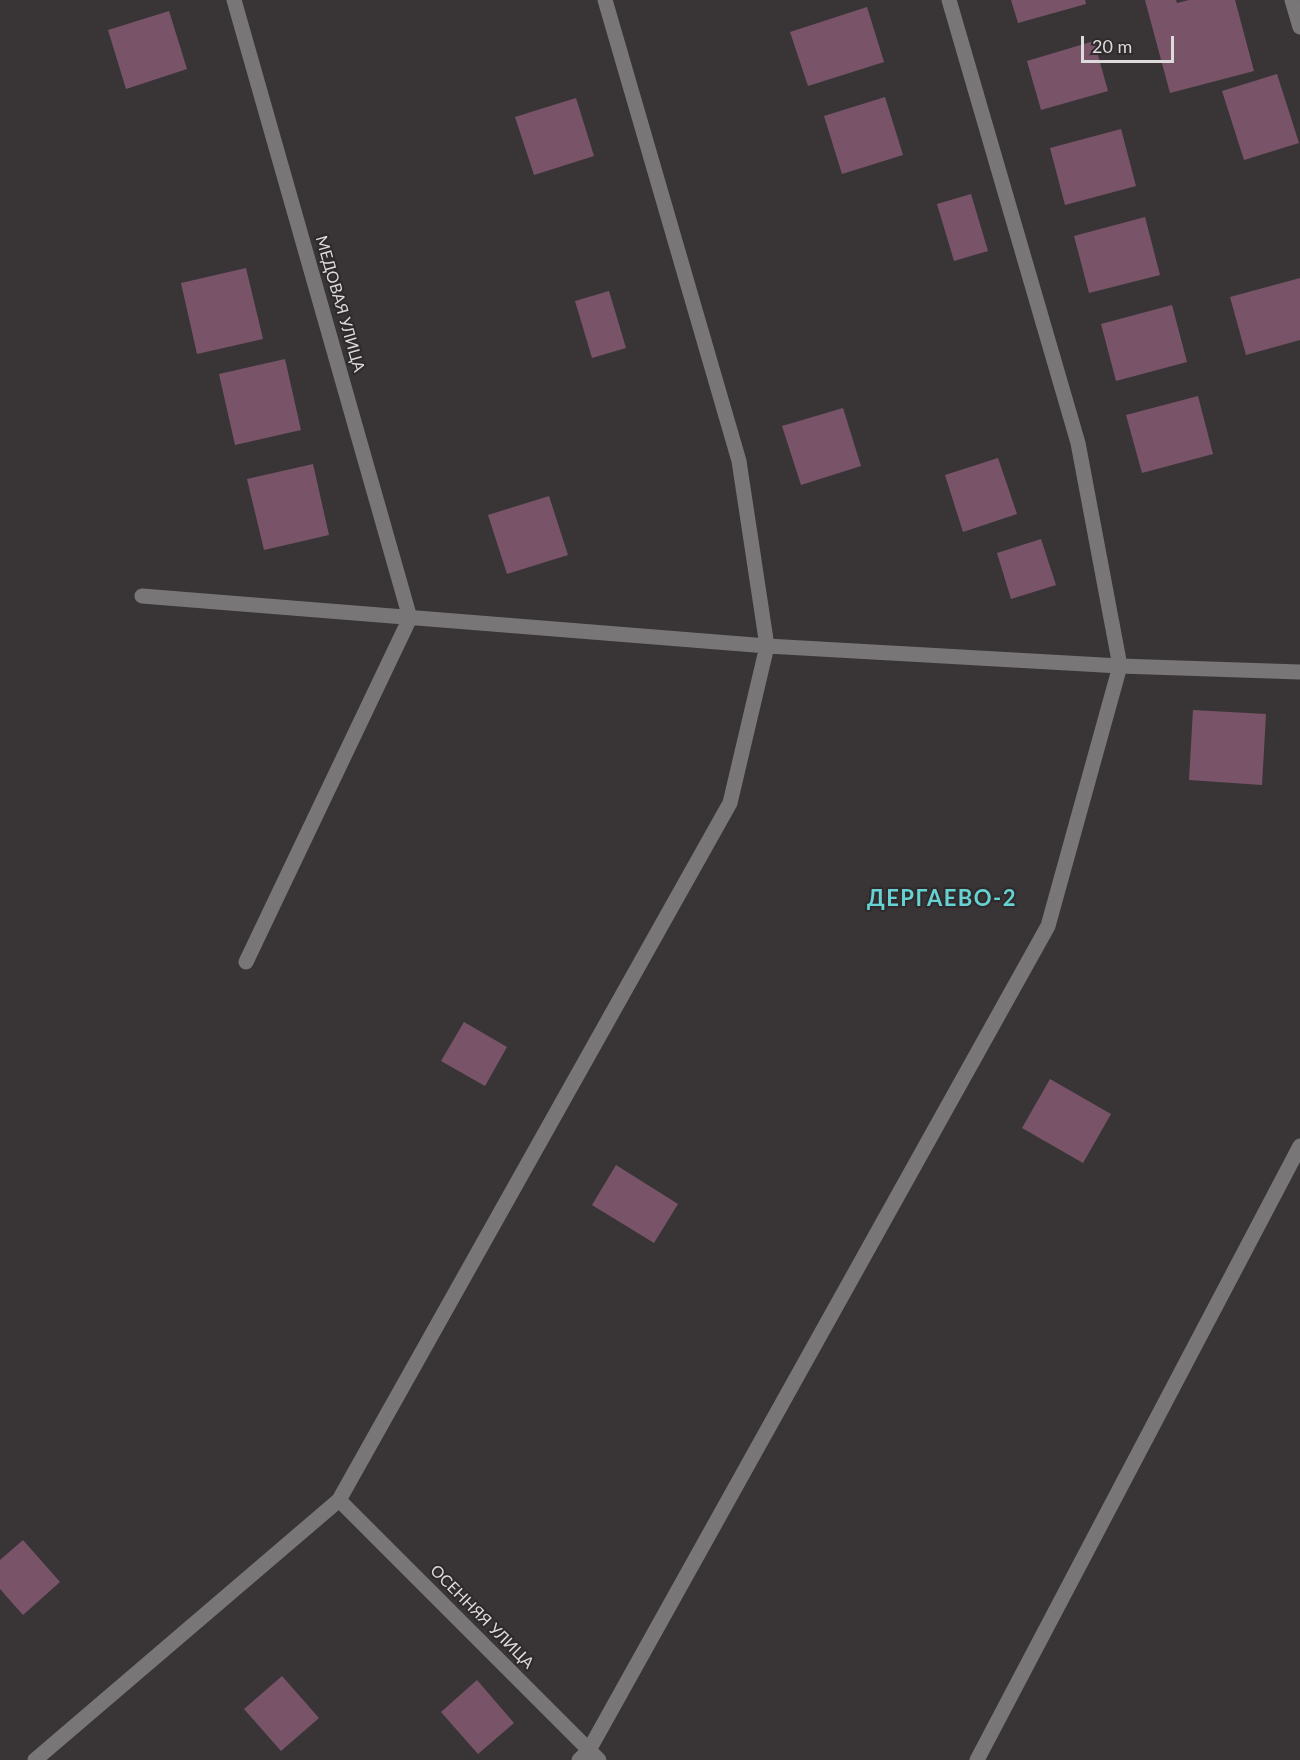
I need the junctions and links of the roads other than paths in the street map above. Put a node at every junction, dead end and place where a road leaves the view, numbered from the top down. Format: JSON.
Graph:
{"nodes":[{"id":1,"x":234,"y":0,"type":"edge"},
{"id":2,"x":605,"y":0,"type":"edge"},
{"id":3,"x":949,"y":0,"type":"edge"},
{"id":4,"x":1292,"y":0,"type":"edge"},
{"id":5,"x":1300,"y":27,"type":"edge"},
{"id":6,"x":142,"y":596,"type":"dead end"},
{"id":7,"x":410,"y":618,"type":"junction"},
{"id":8,"x":766,"y":646,"type":"junction"},
{"id":9,"x":1120,"y":666,"type":"junction"},
{"id":10,"x":1300,"y":672,"type":"edge"},
{"id":11,"x":246,"y":962,"type":"dead end"},
{"id":12,"x":1300,"y":1146,"type":"edge"},
{"id":13,"x":339,"y":1500,"type":"junction"},
{"id":14,"x":589,"y":1757,"type":"edge"},
{"id":15,"x":35,"y":1760,"type":"edge"},
{"id":16,"x":977,"y":1760,"type":"edge"}],
"edges":[{"from":1,"to":7,"type":"street","name":"МЕДОВАЯ УЛИЦА"},
{"from":2,"to":8,"type":"street"},
{"from":3,"to":9,"type":"street"},
{"from":4,"to":5,"type":"street"},
{"from":6,"to":7,"type":"street"},
{"from":7,"to":8,"type":"street"},
{"from":7,"to":11,"type":"street"},
{"from":8,"to":9,"type":"street"},
{"from":8,"to":13,"type":"street"},
{"from":9,"to":10,"type":"street"},
{"from":9,"to":14,"type":"street"},
{"from":12,"to":16,"type":"street"},
{"from":13,"to":14,"type":"street","name":"ОСЕННЯЯ УЛИЦА"},
{"from":13,"to":15,"type":"street"}]}
